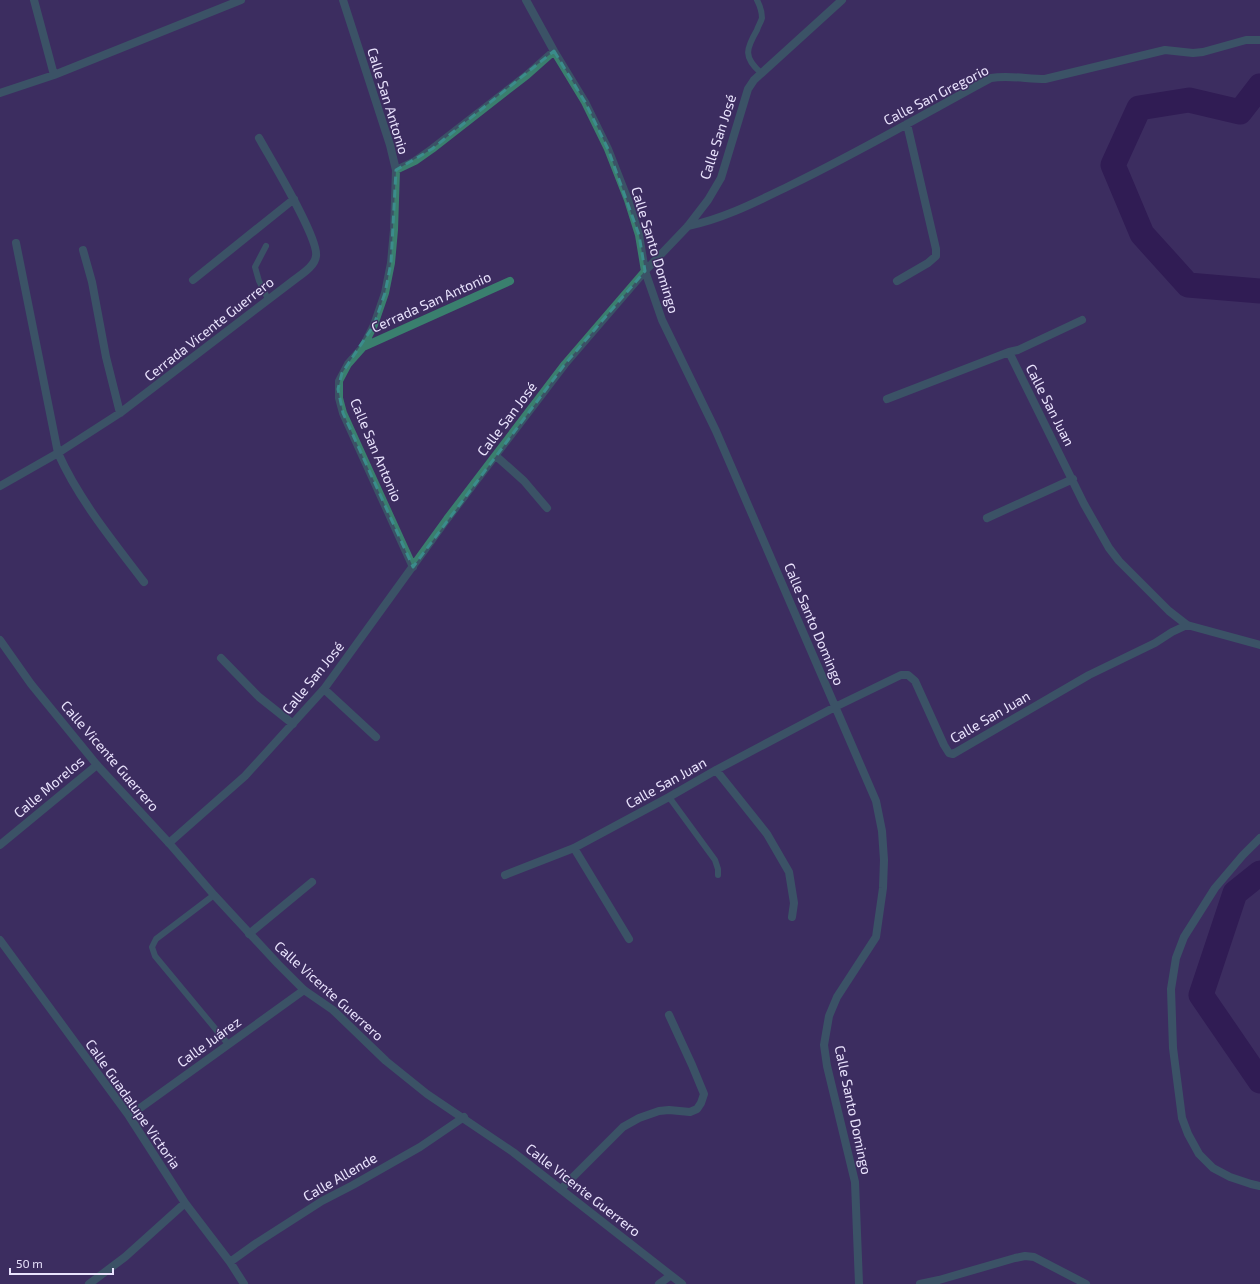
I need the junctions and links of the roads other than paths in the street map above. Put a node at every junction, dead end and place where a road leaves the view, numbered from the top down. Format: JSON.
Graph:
{"nodes":[{"id":1,"x":34,"y":0,"type":"edge"},
{"id":2,"x":241,"y":0,"type":"edge"},
{"id":3,"x":343,"y":0,"type":"edge"},
{"id":4,"x":526,"y":0,"type":"edge"},
{"id":5,"x":757,"y":0,"type":"edge"},
{"id":6,"x":842,"y":0,"type":"edge"},
{"id":7,"x":1260,"y":40,"type":"edge"},
{"id":8,"x":554,"y":51,"type":"junction"},
{"id":9,"x":761,"y":73,"type":"junction"},
{"id":10,"x":54,"y":75,"type":"junction"},
{"id":11,"x":0,"y":93,"type":"edge"},
{"id":12,"x":907,"y":124,"type":"junction"},
{"id":13,"x":259,"y":138,"type":"dead end"},
{"id":14,"x":396,"y":170,"type":"junction"},
{"id":15,"x":294,"y":199,"type":"junction"},
{"id":16,"x":688,"y":226,"type":"junction"},
{"id":17,"x":16,"y":243,"type":"dead end"},
{"id":18,"x":266,"y":246,"type":"dead end"},
{"id":19,"x":83,"y":250,"type":"dead end"},
{"id":20,"x":644,"y":271,"type":"junction"},
{"id":21,"x":193,"y":280,"type":"dead end"},
{"id":22,"x":897,"y":281,"type":"dead end"},
{"id":23,"x":510,"y":282,"type":"dead end"},
{"id":24,"x":268,"y":299,"type":"junction"},
{"id":25,"x":1082,"y":320,"type":"dead end"},
{"id":26,"x":363,"y":347,"type":"junction"},
{"id":27,"x":1009,"y":352,"type":"junction"},
{"id":28,"x":887,"y":399,"type":"dead end"},
{"id":29,"x":120,"y":413,"type":"junction"},
{"id":30,"x":58,"y":453,"type":"junction"},
{"id":31,"x":496,"y":456,"type":"junction"},
{"id":32,"x":1073,"y":479,"type":"junction"},
{"id":33,"x":0,"y":486,"type":"edge"},
{"id":34,"x":547,"y":508,"type":"dead end"},
{"id":35,"x":987,"y":518,"type":"dead end"},
{"id":36,"x":413,"y":567,"type":"junction"},
{"id":37,"x":144,"y":582,"type":"dead end"},
{"id":38,"x":1187,"y":625,"type":"junction"},
{"id":39,"x":0,"y":640,"type":"edge"},
{"id":40,"x":1260,"y":645,"type":"edge"},
{"id":41,"x":221,"y":658,"type":"dead end"},
{"id":42,"x":324,"y":689,"type":"junction"},
{"id":43,"x":835,"y":707,"type":"junction"},
{"id":44,"x":292,"y":724,"type":"junction"},
{"id":45,"x":376,"y":737,"type":"dead end"},
{"id":46,"x":97,"y":765,"type":"junction"},
{"id":47,"x":716,"y":770,"type":"junction"},
{"id":48,"x":669,"y":798,"type":"junction"},
{"id":49,"x":1260,"y":838,"type":"edge"},
{"id":50,"x":169,"y":843,"type":"junction"},
{"id":51,"x":0,"y":845,"type":"edge"},
{"id":52,"x":574,"y":848,"type":"junction"},
{"id":53,"x":505,"y":875,"type":"dead end"},
{"id":54,"x":718,"y":875,"type":"dead end"},
{"id":55,"x":312,"y":882,"type":"dead end"},
{"id":56,"x":214,"y":895,"type":"junction"},
{"id":57,"x":792,"y":917,"type":"dead end"},
{"id":58,"x":249,"y":934,"type":"junction"},
{"id":59,"x":629,"y":939,"type":"dead end"},
{"id":60,"x":0,"y":940,"type":"edge"},
{"id":61,"x":304,"y":990,"type":"junction"},
{"id":62,"x":669,"y":1015,"type":"dead end"},
{"id":63,"x":228,"y":1044,"type":"junction"},
{"id":64,"x":128,"y":1116,"type":"junction"},
{"id":65,"x":464,"y":1118,"type":"junction"},
{"id":66,"x":1260,"y":1186,"type":"edge"},
{"id":67,"x":561,"y":1189,"type":"junction"},
{"id":68,"x":185,"y":1203,"type":"junction"},
{"id":69,"x":230,"y":1262,"type":"junction"},
{"id":70,"x":670,"y":1276,"type":"junction"},
{"id":71,"x":89,"y":1284,"type":"edge"},
{"id":72,"x":244,"y":1284,"type":"edge"},
{"id":73,"x":659,"y":1284,"type":"edge"},
{"id":74,"x":682,"y":1284,"type":"edge"},
{"id":75,"x":859,"y":1284,"type":"edge"},
{"id":76,"x":920,"y":1284,"type":"edge"},
{"id":77,"x":1086,"y":1284,"type":"edge"}],
"edges":[{"from":1,"to":10,"type":"street"},
{"from":2,"to":10,"type":"street"},
{"from":3,"to":14,"type":"street","name":"Calle San Antonio"},
{"from":4,"to":8,"type":"street","name":"Calle Santo Domingo"},
{"from":5,"to":9,"type":"lane"},
{"from":6,"to":9,"type":"street","name":"Calle San José"},
{"from":7,"to":12,"type":"street","name":"Calle San Gregorio"},
{"from":8,"to":14,"type":"street"},
{"from":8,"to":20,"type":"street","name":"Calle Santo Domingo"},
{"from":9,"to":16,"type":"street","name":"Calle San José"},
{"from":10,"to":11,"type":"street"},
{"from":12,"to":16,"type":"street","name":"Calle San Gregorio"},
{"from":12,"to":22,"type":"street"},
{"from":13,"to":15,"type":"street","name":"Cerrada Vicente Guerrero"},
{"from":14,"to":26,"type":"street","name":"Calle San Antonio"},
{"from":15,"to":21,"type":"street"},
{"from":15,"to":24,"type":"street","name":"Cerrada Vicente Guerrero"},
{"from":16,"to":20,"type":"street","name":"Calle San José"},
{"from":17,"to":30,"type":"street"},
{"from":18,"to":24,"type":"lane"},
{"from":19,"to":29,"type":"street"},
{"from":20,"to":31,"type":"street","name":"Calle San José"},
{"from":20,"to":43,"type":"street","name":"Calle Santo Domingo"},
{"from":23,"to":26,"type":"street","name":"Cerrada San Antonio"},
{"from":24,"to":29,"type":"street","name":"Cerrada Vicente Guerrero"},
{"from":25,"to":27,"type":"street"},
{"from":26,"to":36,"type":"street","name":"Calle San Antonio"},
{"from":27,"to":28,"type":"street"},
{"from":27,"to":32,"type":"street","name":"Calle San Juan"},
{"from":29,"to":30,"type":"street","name":"Cerrada Vicente Guerrero"},
{"from":30,"to":33,"type":"street","name":"Cerrada Vicente Guerrero"},
{"from":30,"to":37,"type":"street"},
{"from":31,"to":34,"type":"street"},
{"from":31,"to":36,"type":"street","name":"Calle San José"},
{"from":32,"to":35,"type":"street"},
{"from":32,"to":38,"type":"street","name":"Calle San Juan"},
{"from":36,"to":42,"type":"street","name":"Calle San José"},
{"from":38,"to":40,"type":"street"},
{"from":38,"to":43,"type":"street","name":"Calle San Juan"},
{"from":39,"to":46,"type":"street","name":"Calle Vicente Guerrero"},
{"from":41,"to":44,"type":"street"},
{"from":42,"to":44,"type":"street","name":"Calle San José"},
{"from":42,"to":45,"type":"street"},
{"from":43,"to":47,"type":"street","name":"Calle San Juan"},
{"from":43,"to":75,"type":"street","name":"Calle Santo Domingo"},
{"from":44,"to":50,"type":"street","name":"Calle San José"},
{"from":46,"to":50,"type":"street","name":"Calle Vicente Guerrero"},
{"from":46,"to":51,"type":"street","name":"Calle Morelos"},
{"from":47,"to":48,"type":"street","name":"Calle San Juan"},
{"from":47,"to":57,"type":"street"},
{"from":48,"to":52,"type":"street","name":"Calle San Juan"},
{"from":48,"to":54,"type":"lane"},
{"from":49,"to":66,"type":"street"},
{"from":50,"to":56,"type":"street","name":"Calle Vicente Guerrero"},
{"from":52,"to":53,"type":"street","name":"Calle San Juan"},
{"from":52,"to":59,"type":"street"},
{"from":55,"to":58,"type":"street"},
{"from":56,"to":58,"type":"street","name":"Calle Vicente Guerrero"},
{"from":56,"to":63,"type":"lane"},
{"from":58,"to":61,"type":"street","name":"Calle Vicente Guerrero"},
{"from":60,"to":64,"type":"street","name":"Calle Guadalupe Victoria"},
{"from":61,"to":63,"type":"street","name":"Calle Juárez"},
{"from":61,"to":65,"type":"street","name":"Calle Vicente Guerrero"},
{"from":62,"to":67,"type":"street"},
{"from":63,"to":64,"type":"street","name":"Calle Juárez"},
{"from":64,"to":68,"type":"street","name":"Calle Guadalupe Victoria"},
{"from":65,"to":67,"type":"street","name":"Calle Vicente Guerrero"},
{"from":65,"to":69,"type":"street","name":"Calle Allende"},
{"from":67,"to":70,"type":"street","name":"Calle Vicente Guerrero"},
{"from":68,"to":69,"type":"street","name":"Calle Guadalupe Victoria"},
{"from":68,"to":71,"type":"street"},
{"from":69,"to":72,"type":"street","name":"Calle Guadalupe Victoria"},
{"from":70,"to":73,"type":"street"},
{"from":70,"to":74,"type":"street","name":"Calle Vicente Guerrero"},
{"from":76,"to":77,"type":"street"}]}
